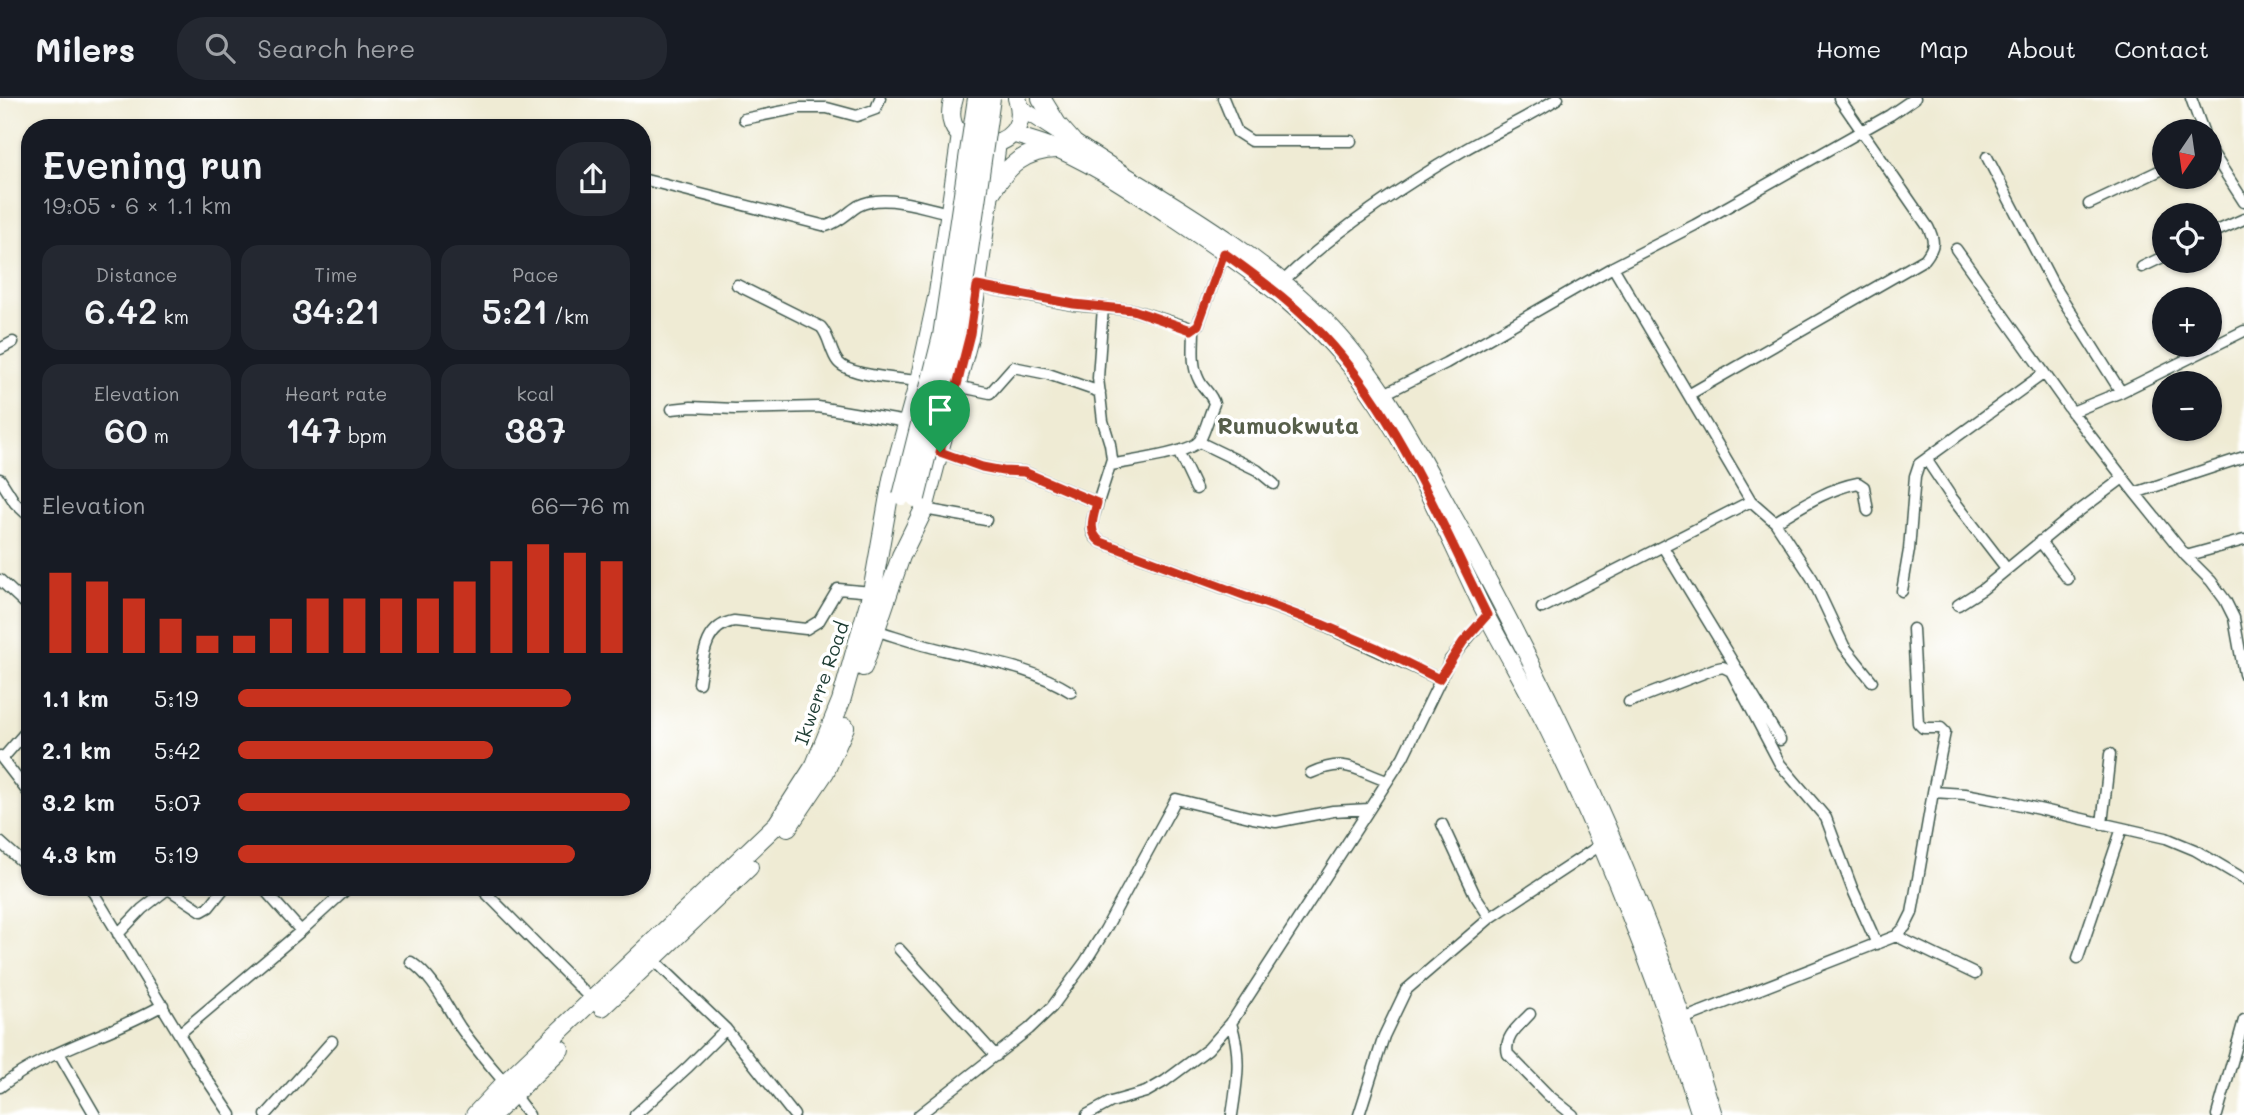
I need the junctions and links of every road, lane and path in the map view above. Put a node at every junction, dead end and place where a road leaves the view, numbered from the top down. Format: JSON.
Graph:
{"nodes":[{"id":1,"x":880,"y":98,"type":"edge"},
{"id":2,"x":954,"y":98,"type":"edge"},
{"id":3,"x":977,"y":98,"type":"edge"},
{"id":4,"x":991,"y":98,"type":"edge"},
{"id":5,"x":1041,"y":98,"type":"edge"},
{"id":6,"x":1223,"y":98,"type":"edge"},
{"id":7,"x":1558,"y":98,"type":"edge"},
{"id":8,"x":1839,"y":98,"type":"edge"},
{"id":9,"x":1915,"y":98,"type":"edge"},
{"id":10,"x":2191,"y":98,"type":"edge"},
{"id":11,"x":1018,"y":103,"type":"edge"},
{"id":12,"x":744,"y":119,"type":"dead end"},
{"id":13,"x":2199,"y":119,"type":"edge"},
{"id":14,"x":1862,"y":130,"type":"junction"},
{"id":15,"x":961,"y":135,"type":"junction"},
{"id":16,"x":1004,"y":138,"type":"junction"},
{"id":17,"x":1352,"y":141,"type":"dead end"},
{"id":18,"x":1064,"y":145,"type":"junction"},
{"id":19,"x":1987,"y":157,"type":"dead end"},
{"id":20,"x":2222,"y":168,"type":"edge"},
{"id":21,"x":2152,"y":174,"type":"edge"},
{"id":22,"x":651,"y":180,"type":"edge"},
{"id":23,"x":989,"y":197,"type":"junction"},
{"id":24,"x":2244,"y":202,"type":"edge"},
{"id":25,"x":2089,"y":204,"type":"dead end"},
{"id":26,"x":950,"y":213,"type":"junction"},
{"id":27,"x":2244,"y":219,"type":"edge"},
{"id":28,"x":2222,"y":229,"type":"edge"},
{"id":29,"x":1956,"y":249,"type":"dead end"},
{"id":30,"x":1224,"y":253,"type":"junction"},
{"id":31,"x":2152,"y":262,"type":"edge"},
{"id":32,"x":1613,"y":267,"type":"junction"},
{"id":33,"x":2142,"y":267,"type":"dead end"},
{"id":34,"x":737,"y":285,"type":"dead end"},
{"id":35,"x":1279,"y":285,"type":"junction"},
{"id":36,"x":977,"y":286,"type":"junction"},
{"id":37,"x":1103,"y":307,"type":"junction"},
{"id":38,"x":1194,"y":329,"type":"junction"},
{"id":39,"x":2244,"y":331,"type":"edge"},
{"id":40,"x":13,"y":342,"type":"dead end"},
{"id":41,"x":0,"y":349,"type":"edge"},
{"id":42,"x":2043,"y":374,"type":"junction"},
{"id":43,"x":919,"y":381,"type":"junction"},
{"id":44,"x":957,"y":386,"type":"junction"},
{"id":45,"x":2120,"y":391,"type":"junction"},
{"id":46,"x":1100,"y":392,"type":"junction"},
{"id":47,"x":1384,"y":394,"type":"junction"},
{"id":48,"x":1689,"y":394,"type":"junction"},
{"id":49,"x":672,"y":409,"type":"dead end"},
{"id":50,"x":2072,"y":412,"type":"junction"},
{"id":51,"x":907,"y":422,"type":"junction"},
{"id":52,"x":1199,"y":442,"type":"junction"},
{"id":53,"x":1178,"y":451,"type":"junction"},
{"id":54,"x":940,"y":452,"type":"junction"},
{"id":55,"x":2244,"y":457,"type":"edge"},
{"id":56,"x":1926,"y":459,"type":"junction"},
{"id":57,"x":1111,"y":465,"type":"junction"},
{"id":58,"x":2123,"y":478,"type":"junction"},
{"id":59,"x":0,"y":479,"type":"edge"},
{"id":60,"x":1275,"y":484,"type":"dead end"},
{"id":61,"x":1196,"y":489,"type":"dead end"},
{"id":62,"x":2134,"y":493,"type":"junction"},
{"id":63,"x":914,"y":501,"type":"junction"},
{"id":64,"x":1751,"y":501,"type":"junction"},
{"id":65,"x":1097,"y":503,"type":"junction"},
{"id":66,"x":21,"y":509,"type":"edge"},
{"id":67,"x":1868,"y":510,"type":"dead end"},
{"id":68,"x":986,"y":520,"type":"dead end"},
{"id":69,"x":1774,"y":522,"type":"junction"},
{"id":70,"x":2040,"y":541,"type":"junction"},
{"id":71,"x":2244,"y":541,"type":"edge"},
{"id":72,"x":1662,"y":547,"type":"junction"},
{"id":73,"x":881,"y":549,"type":"junction"},
{"id":74,"x":2186,"y":556,"type":"junction"},
{"id":75,"x":2006,"y":568,"type":"junction"},
{"id":76,"x":2068,"y":579,"type":"dead end"},
{"id":77,"x":0,"y":580,"type":"edge"},
{"id":78,"x":1902,"y":591,"type":"dead end"},
{"id":79,"x":872,"y":592,"type":"junction"},
{"id":80,"x":21,"y":600,"type":"edge"},
{"id":81,"x":1958,"y":605,"type":"dead end"},
{"id":82,"x":1542,"y":608,"type":"dead end"},
{"id":83,"x":1487,"y":615,"type":"junction"},
{"id":84,"x":2239,"y":617,"type":"edge"},
{"id":85,"x":1913,"y":629,"type":"dead end"},
{"id":86,"x":875,"y":630,"type":"junction"},
{"id":87,"x":2244,"y":674,"type":"edge"},
{"id":88,"x":1439,"y":679,"type":"junction"},
{"id":89,"x":1872,"y":681,"type":"dead end"},
{"id":90,"x":699,"y":683,"type":"dead end"},
{"id":91,"x":1071,"y":692,"type":"dead end"},
{"id":92,"x":1629,"y":702,"type":"dead end"},
{"id":93,"x":21,"y":737,"type":"edge"},
{"id":94,"x":1780,"y":740,"type":"dead end"},
{"id":95,"x":2110,"y":754,"type":"dead end"},
{"id":96,"x":2,"y":757,"type":"edge"},
{"id":97,"x":1311,"y":773,"type":"dead end"},
{"id":98,"x":1387,"y":781,"type":"junction"},
{"id":99,"x":21,"y":783,"type":"edge"},
{"id":100,"x":1933,"y":792,"type":"junction"},
{"id":101,"x":1369,"y":809,"type":"junction"},
{"id":102,"x":1442,"y":824,"type":"dead end"},
{"id":103,"x":2102,"y":824,"type":"junction"},
{"id":104,"x":2122,"y":828,"type":"junction"},
{"id":105,"x":0,"y":842,"type":"edge"},
{"id":106,"x":1599,"y":846,"type":"junction"},
{"id":107,"x":21,"y":860,"type":"edge"},
{"id":108,"x":2244,"y":879,"type":"edge"},
{"id":109,"x":96,"y":896,"type":"edge"},
{"id":110,"x":159,"y":896,"type":"edge"},
{"id":111,"x":179,"y":896,"type":"edge"},
{"id":112,"x":218,"y":896,"type":"edge"},
{"id":113,"x":270,"y":896,"type":"edge"},
{"id":114,"x":339,"y":896,"type":"edge"},
{"id":115,"x":489,"y":896,"type":"edge"},
{"id":116,"x":1490,"y":918,"type":"junction"},
{"id":117,"x":302,"y":931,"type":"junction"},
{"id":118,"x":118,"y":934,"type":"junction"},
{"id":119,"x":1896,"y":936,"type":"junction"},
{"id":120,"x":1877,"y":944,"type":"junction"},
{"id":121,"x":898,"y":949,"type":"dead end"},
{"id":122,"x":2078,"y":958,"type":"dead end"},
{"id":123,"x":653,"y":959,"type":"junction"},
{"id":124,"x":411,"y":962,"type":"dead end"},
{"id":125,"x":1975,"y":974,"type":"dead end"},
{"id":126,"x":592,"y":1000,"type":"junction"},
{"id":127,"x":163,"y":1005,"type":"junction"},
{"id":128,"x":1530,"y":1014,"type":"dead end"},
{"id":129,"x":1683,"y":1019,"type":"junction"},
{"id":130,"x":2244,"y":1020,"type":"edge"},
{"id":131,"x":1231,"y":1023,"type":"junction"},
{"id":132,"x":726,"y":1029,"type":"junction"},
{"id":133,"x":180,"y":1034,"type":"junction"},
{"id":134,"x":332,"y":1041,"type":"dead end"},
{"id":135,"x":59,"y":1053,"type":"junction"},
{"id":136,"x":996,"y":1056,"type":"junction"},
{"id":137,"x":0,"y":1087,"type":"edge"},
{"id":138,"x":510,"y":1089,"type":"junction"},
{"id":139,"x":934,"y":1110,"type":"edge"},
{"id":140,"x":1705,"y":1114,"type":"edge"},
{"id":141,"x":95,"y":1115,"type":"edge"},
{"id":142,"x":231,"y":1115,"type":"edge"},
{"id":143,"x":266,"y":1115,"type":"edge"},
{"id":144,"x":475,"y":1115,"type":"edge"},
{"id":145,"x":492,"y":1115,"type":"edge"},
{"id":146,"x":529,"y":1115,"type":"edge"},
{"id":147,"x":635,"y":1115,"type":"edge"},
{"id":148,"x":794,"y":1115,"type":"edge"},
{"id":149,"x":919,"y":1115,"type":"edge"},
{"id":150,"x":1087,"y":1115,"type":"edge"},
{"id":151,"x":1232,"y":1115,"type":"edge"},
{"id":152,"x":1359,"y":1115,"type":"edge"},
{"id":153,"x":1573,"y":1115,"type":"edge"},
{"id":154,"x":2217,"y":1115,"type":"edge"}],
"edges":[{"from":1,"to":12,"type":"street"},
{"from":2,"to":15,"type":"main road"},
{"from":3,"to":63,"type":"main road","bridge":true},
{"from":4,"to":63,"type":"main road","bridge":true},
{"from":5,"to":18,"type":"main road"},
{"from":6,"to":17,"type":"street"},
{"from":7,"to":35,"type":"street"},
{"from":8,"to":14,"type":"street"},
{"from":9,"to":14,"type":"street"},
{"from":10,"to":13,"type":"street"},
{"from":11,"to":16,"type":"main road"},
{"from":11,"to":18,"type":"main road"},
{"from":14,"to":32,"type":"street"},
{"from":14,"to":48,"type":"street"},
{"from":15,"to":16,"type":"main road"},
{"from":15,"to":26,"type":"main road","name":"Ikwerre Road"},
{"from":16,"to":18,"type":"main road"},
{"from":16,"to":23,"type":"main road"},
{"from":18,"to":23,"type":"main road"},
{"from":18,"to":30,"type":"main road"},
{"from":18,"to":35,"type":"main road"},
{"from":19,"to":45,"type":"street"},
{"from":20,"to":24,"type":"street"},
{"from":21,"to":25,"type":"street"},
{"from":22,"to":26,"type":"street"},
{"from":23,"to":36,"type":"main road"},
{"from":26,"to":43,"type":"main road","name":"Ikwerre Road"},
{"from":27,"to":28,"type":"street"},
{"from":29,"to":42,"type":"street"},
{"from":30,"to":35,"type":"main road"},
{"from":30,"to":38,"type":"street"},
{"from":31,"to":33,"type":"street"},
{"from":32,"to":47,"type":"street"},
{"from":32,"to":48,"type":"street"},
{"from":34,"to":43,"type":"street"},
{"from":35,"to":47,"type":"main road"},
{"from":35,"to":83,"type":"main road"},
{"from":36,"to":37,"type":"street"},
{"from":36,"to":44,"type":"main road"},
{"from":37,"to":38,"type":"street"},
{"from":37,"to":46,"type":"street"},
{"from":38,"to":52,"type":"street"},
{"from":39,"to":45,"type":"street"},
{"from":40,"to":41,"type":"street"},
{"from":42,"to":50,"type":"street"},
{"from":42,"to":56,"type":"street"},
{"from":43,"to":51,"type":"main road","name":"Ikwerre Road"},
{"from":44,"to":46,"type":"street"},
{"from":44,"to":54,"type":"main road"},
{"from":45,"to":50,"type":"street"},
{"from":46,"to":57,"type":"street"},
{"from":47,"to":129,"type":"main road"},
{"from":48,"to":64,"type":"street"},
{"from":49,"to":51,"type":"street"},
{"from":50,"to":58,"type":"street"},
{"from":51,"to":73,"type":"main road","name":"Ikwerre Road"},
{"from":52,"to":53,"type":"street"},
{"from":52,"to":60,"type":"street"},
{"from":53,"to":57,"type":"street"},
{"from":53,"to":61,"type":"street"},
{"from":54,"to":63,"type":"main road"},
{"from":54,"to":65,"type":"street"},
{"from":55,"to":62,"type":"street"},
{"from":56,"to":75,"type":"street"},
{"from":56,"to":78,"type":"street"},
{"from":57,"to":65,"type":"street"},
{"from":58,"to":62,"type":"street"},
{"from":58,"to":70,"type":"street"},
{"from":59,"to":66,"type":"street"},
{"from":62,"to":74,"type":"street"},
{"from":63,"to":68,"type":"street"},
{"from":63,"to":73,"type":"main road"},
{"from":63,"to":86,"type":"main road","name":"Ikwerre Road"},
{"from":64,"to":69,"type":"street"},
{"from":64,"to":72,"type":"street"},
{"from":65,"to":88,"type":"street"},
{"from":67,"to":69,"type":"street"},
{"from":69,"to":89,"type":"street"},
{"from":70,"to":75,"type":"street"},
{"from":70,"to":76,"type":"street"},
{"from":71,"to":74,"type":"street"},
{"from":72,"to":82,"type":"street"},
{"from":72,"to":94,"type":"street"},
{"from":73,"to":79,"type":"main road","name":"Ikwerre Road"},
{"from":74,"to":84,"type":"street"},
{"from":75,"to":81,"type":"street"},
{"from":77,"to":80,"type":"street"},
{"from":79,"to":90,"type":"street"},
{"from":79,"to":126,"type":"main road","name":"Ikwerre Road"},
{"from":83,"to":88,"type":"street"},
{"from":83,"to":106,"type":"main road"},
{"from":84,"to":87,"type":"street"},
{"from":85,"to":100,"type":"street"},
{"from":86,"to":91,"type":"street"},
{"from":86,"to":123,"type":"main road","name":"Ikwerre Road"},
{"from":88,"to":98,"type":"street"},
{"from":92,"to":120,"type":"street"},
{"from":93,"to":96,"type":"street"},
{"from":95,"to":103,"type":"street"},
{"from":96,"to":99,"type":"street"},
{"from":97,"to":98,"type":"street"},
{"from":98,"to":101,"type":"street"},
{"from":100,"to":103,"type":"street"},
{"from":100,"to":119,"type":"street"},
{"from":101,"to":131,"type":"street"},
{"from":101,"to":136,"type":"street"},
{"from":102,"to":116,"type":"street"},
{"from":103,"to":104,"type":"street"},
{"from":104,"to":108,"type":"street"},
{"from":104,"to":122,"type":"street"},
{"from":105,"to":107,"type":"street"},
{"from":106,"to":116,"type":"street"},
{"from":106,"to":140,"type":"main road"},
{"from":109,"to":118,"type":"street"},
{"from":110,"to":118,"type":"street"},
{"from":111,"to":112,"type":"street"},
{"from":113,"to":117,"type":"street"},
{"from":114,"to":117,"type":"street"},
{"from":115,"to":126,"type":"street"},
{"from":116,"to":152,"type":"street"},
{"from":117,"to":133,"type":"street"},
{"from":118,"to":127,"type":"street"},
{"from":119,"to":120,"type":"street"},
{"from":119,"to":125,"type":"street"},
{"from":120,"to":129,"type":"street"},
{"from":121,"to":136,"type":"street"},
{"from":123,"to":132,"type":"street"},
{"from":123,"to":138,"type":"main road","name":"Ikwerre Road"},
{"from":124,"to":138,"type":"street"},
{"from":126,"to":138,"type":"main road","name":"Ikwerre Road"},
{"from":127,"to":133,"type":"street"},
{"from":127,"to":135,"type":"street"},
{"from":128,"to":153,"type":"street"},
{"from":129,"to":140,"type":"main road"},
{"from":130,"to":154,"type":"street"},
{"from":131,"to":150,"type":"street"},
{"from":131,"to":151,"type":"street"},
{"from":132,"to":147,"type":"street"},
{"from":132,"to":148,"type":"street"},
{"from":133,"to":142,"type":"street"},
{"from":134,"to":143,"type":"street"},
{"from":135,"to":137,"type":"street"},
{"from":135,"to":141,"type":"street"},
{"from":136,"to":139,"type":"street"},
{"from":138,"to":144,"type":"main road","name":"Ikwerre Road"},
{"from":138,"to":145,"type":"main road","name":"Ikwerre Road"},
{"from":138,"to":146,"type":"street"},
{"from":139,"to":149,"type":"street"}]}
